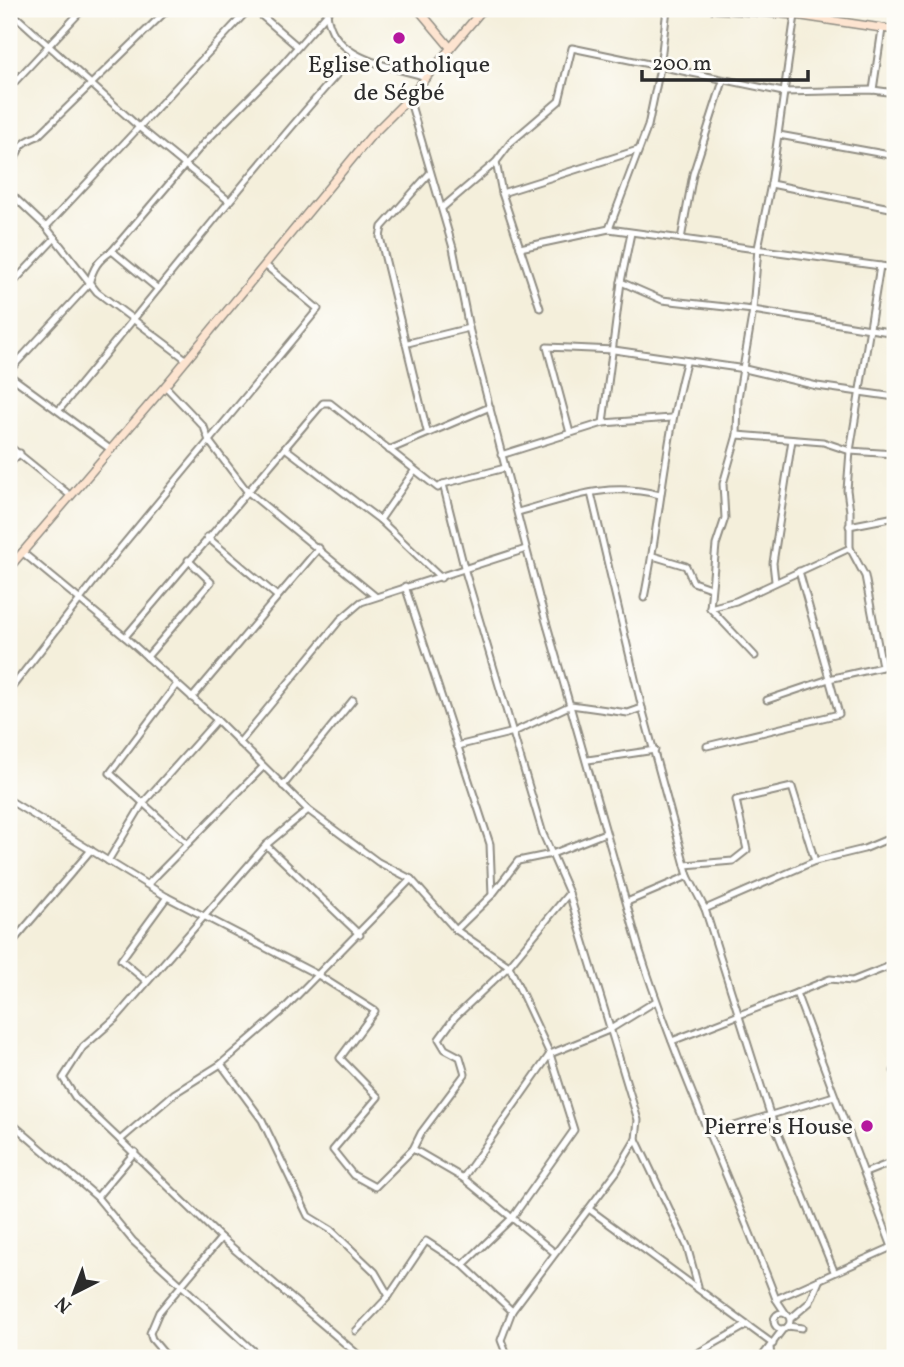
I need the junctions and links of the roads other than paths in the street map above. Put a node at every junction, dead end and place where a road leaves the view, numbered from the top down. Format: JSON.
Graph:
{"nodes":[{"id":1,"x":83,"y":9,"type":"edge"},
{"id":2,"x":167,"y":9,"type":"edge"},
{"id":3,"x":252,"y":9,"type":"edge"},
{"id":4,"x":418,"y":9,"type":"edge"},
{"id":5,"x":483,"y":9,"type":"edge"},
{"id":6,"x":667,"y":9,"type":"edge"},
{"id":7,"x":713,"y":9,"type":"edge"},
{"id":8,"x":816,"y":9,"type":"edge"},
{"id":9,"x":9,"y":10,"type":"edge"},
{"id":10,"x":329,"y":11,"type":"edge"},
{"id":11,"x":795,"y":15,"type":"junction"},
{"id":12,"x":815,"y":18,"type":"junction"},
{"id":13,"x":883,"y":29,"type":"junction"},
{"id":14,"x":895,"y":30,"type":"edge"},
{"id":15,"x":49,"y":45,"type":"junction"},
{"id":16,"x":297,"y":46,"type":"junction"},
{"id":17,"x":449,"y":46,"type":"junction"},
{"id":18,"x":355,"y":54,"type":"junction"},
{"id":19,"x":660,"y":68,"type":"junction"},
{"id":20,"x":426,"y":77,"type":"junction"},
{"id":21,"x":723,"y":81,"type":"junction"},
{"id":22,"x":92,"y":82,"type":"junction"},
{"id":23,"x":9,"y":88,"type":"edge"},
{"id":24,"x":873,"y":90,"type":"junction"},
{"id":25,"x":783,"y":92,"type":"junction"},
{"id":26,"x":895,"y":93,"type":"edge"},
{"id":27,"x":409,"y":97,"type":"junction"},
{"id":28,"x":140,"y":128,"type":"junction"},
{"id":29,"x":779,"y":135,"type":"junction"},
{"id":30,"x":638,"y":150,"type":"junction"},
{"id":31,"x":895,"y":156,"type":"edge"},
{"id":32,"x":496,"y":162,"type":"junction"},
{"id":33,"x":184,"y":166,"type":"junction"},
{"id":34,"x":430,"y":173,"type":"junction"},
{"id":35,"x":9,"y":175,"type":"edge"},
{"id":36,"x":771,"y":184,"type":"junction"},
{"id":37,"x":502,"y":192,"type":"junction"},
{"id":38,"x":10,"y":197,"type":"edge"},
{"id":39,"x":229,"y":201,"type":"junction"},
{"id":40,"x":442,"y":208,"type":"junction"},
{"id":41,"x":895,"y":209,"type":"edge"},
{"id":42,"x":46,"y":226,"type":"junction"},
{"id":43,"x":609,"y":229,"type":"junction"},
{"id":44,"x":631,"y":233,"type":"junction"},
{"id":45,"x":55,"y":238,"type":"junction"},
{"id":46,"x":681,"y":239,"type":"junction"},
{"id":47,"x":758,"y":247,"type":"junction"},
{"id":48,"x":520,"y":248,"type":"junction"},
{"id":49,"x":111,"y":251,"type":"junction"},
{"id":50,"x":265,"y":265,"type":"junction"},
{"id":51,"x":880,"y":265,"type":"junction"},
{"id":52,"x":895,"y":268,"type":"edge"},
{"id":53,"x":621,"y":282,"type":"junction"},
{"id":54,"x":89,"y":284,"type":"junction"},
{"id":55,"x":9,"y":287,"type":"edge"},
{"id":56,"x":158,"y":289,"type":"junction"},
{"id":57,"x":540,"y":308,"type":"dead end"},
{"id":58,"x":753,"y":310,"type":"junction"},
{"id":59,"x":134,"y":321,"type":"junction"},
{"id":60,"x":469,"y":328,"type":"junction"},
{"id":61,"x":869,"y":329,"type":"junction"},
{"id":62,"x":895,"y":333,"type":"edge"},
{"id":63,"x":408,"y":342,"type":"junction"},
{"id":64,"x":614,"y":350,"type":"junction"},
{"id":65,"x":187,"y":360,"type":"junction"},
{"id":66,"x":685,"y":363,"type":"junction"},
{"id":67,"x":744,"y":369,"type":"junction"},
{"id":68,"x":9,"y":373,"type":"edge"},
{"id":69,"x":165,"y":386,"type":"junction"},
{"id":70,"x":858,"y":392,"type":"junction"},
{"id":71,"x":895,"y":397,"type":"edge"},
{"id":72,"x":490,"y":407,"type":"junction"},
{"id":73,"x":60,"y":410,"type":"junction"},
{"id":74,"x":671,"y":418,"type":"junction"},
{"id":75,"x":603,"y":423,"type":"junction"},
{"id":76,"x":427,"y":431,"type":"junction"},
{"id":77,"x":570,"y":433,"type":"junction"},
{"id":78,"x":737,"y":435,"type":"junction"},
{"id":79,"x":792,"y":440,"type":"junction"},
{"id":80,"x":209,"y":441,"type":"junction"},
{"id":81,"x":9,"y":446,"type":"edge"},
{"id":82,"x":285,"y":448,"type":"junction"},
{"id":83,"x":110,"y":449,"type":"junction"},
{"id":84,"x":389,"y":450,"type":"junction"},
{"id":85,"x":850,"y":451,"type":"junction"},
{"id":86,"x":20,"y":453,"type":"junction"},
{"id":87,"x":894,"y":454,"type":"edge"},
{"id":88,"x":501,"y":455,"type":"junction"},
{"id":89,"x":9,"y":464,"type":"edge"},
{"id":90,"x":895,"y":464,"type":"edge"},
{"id":91,"x":505,"y":468,"type":"junction"},
{"id":92,"x":414,"y":471,"type":"junction"},
{"id":93,"x":443,"y":484,"type":"junction"},
{"id":94,"x":247,"y":491,"type":"junction"},
{"id":95,"x":590,"y":493,"type":"junction"},
{"id":96,"x":660,"y":495,"type":"junction"},
{"id":97,"x":71,"y":496,"type":"junction"},
{"id":98,"x":518,"y":512,"type":"junction"},
{"id":99,"x":895,"y":517,"type":"edge"},
{"id":100,"x":380,"y":520,"type":"junction"},
{"id":101,"x":849,"y":526,"type":"junction"},
{"id":102,"x":207,"y":537,"type":"junction"},
{"id":103,"x":319,"y":548,"type":"junction"},
{"id":104,"x":850,"y":548,"type":"junction"},
{"id":105,"x":526,"y":550,"type":"junction"},
{"id":106,"x":22,"y":552,"type":"junction"},
{"id":107,"x":653,"y":556,"type":"junction"},
{"id":108,"x":188,"y":560,"type":"junction"},
{"id":109,"x":9,"y":568,"type":"edge"},
{"id":110,"x":799,"y":570,"type":"junction"},
{"id":111,"x":465,"y":571,"type":"junction"},
{"id":112,"x":441,"y":578,"type":"junction"},
{"id":113,"x":775,"y":580,"type":"junction"},
{"id":114,"x":405,"y":586,"type":"junction"},
{"id":115,"x":710,"y":588,"type":"junction"},
{"id":116,"x":276,"y":596,"type":"junction"},
{"id":117,"x":375,"y":596,"type":"junction"},
{"id":118,"x":644,"y":598,"type":"dead end"},
{"id":119,"x":81,"y":602,"type":"junction"},
{"id":120,"x":710,"y":608,"type":"junction"},
{"id":121,"x":125,"y":637,"type":"junction"},
{"id":122,"x":755,"y":656,"type":"dead end"},
{"id":123,"x":147,"y":657,"type":"junction"},
{"id":124,"x":895,"y":664,"type":"edge"},
{"id":125,"x":882,"y":666,"type":"junction"},
{"id":126,"x":829,"y":679,"type":"junction"},
{"id":127,"x":177,"y":684,"type":"junction"},
{"id":128,"x":9,"y":691,"type":"edge"},
{"id":129,"x":192,"y":698,"type":"junction"},
{"id":130,"x":353,"y":699,"type":"dead end"},
{"id":131,"x":766,"y":700,"type":"dead end"},
{"id":132,"x":571,"y":705,"type":"junction"},
{"id":133,"x":642,"y":708,"type":"junction"},
{"id":134,"x":217,"y":720,"type":"junction"},
{"id":135,"x":513,"y":732,"type":"junction"},
{"id":136,"x":239,"y":743,"type":"junction"},
{"id":137,"x":457,"y":746,"type":"junction"},
{"id":138,"x":707,"y":746,"type":"dead end"},
{"id":139,"x":655,"y":750,"type":"junction"},
{"id":140,"x":588,"y":760,"type":"junction"},
{"id":141,"x":263,"y":767,"type":"junction"},
{"id":142,"x":283,"y":786,"type":"junction"},
{"id":143,"x":9,"y":800,"type":"edge"},
{"id":144,"x":143,"y":803,"type":"junction"},
{"id":145,"x":308,"y":810,"type":"junction"},
{"id":146,"x":605,"y":833,"type":"junction"},
{"id":147,"x":895,"y":836,"type":"edge"},
{"id":148,"x":187,"y":843,"type":"junction"},
{"id":149,"x":266,"y":845,"type":"junction"},
{"id":150,"x":91,"y":850,"type":"junction"},
{"id":151,"x":552,"y":854,"type":"junction"},
{"id":152,"x":108,"y":861,"type":"junction"},
{"id":153,"x":815,"y":861,"type":"junction"},
{"id":154,"x":685,"y":865,"type":"junction"},
{"id":155,"x":688,"y":876,"type":"junction"},
{"id":156,"x":411,"y":879,"type":"junction"},
{"id":157,"x":149,"y":883,"type":"junction"},
{"id":158,"x":569,"y":893,"type":"junction"},
{"id":159,"x":492,"y":895,"type":"junction"},
{"id":160,"x":167,"y":897,"type":"junction"},
{"id":161,"x":627,"y":902,"type":"junction"},
{"id":162,"x":705,"y":909,"type":"junction"},
{"id":163,"x":205,"y":917,"type":"junction"},
{"id":164,"x":9,"y":928,"type":"edge"},
{"id":165,"x":456,"y":930,"type":"junction"},
{"id":166,"x":360,"y":934,"type":"junction"},
{"id":167,"x":17,"y":936,"type":"junction"},
{"id":168,"x":9,"y":946,"type":"edge"},
{"id":169,"x":895,"y":964,"type":"edge"},
{"id":170,"x":509,"y":966,"type":"junction"},
{"id":171,"x":318,"y":975,"type":"junction"},
{"id":172,"x":145,"y":980,"type":"junction"},
{"id":173,"x":796,"y":993,"type":"junction"},
{"id":174,"x":656,"y":1001,"type":"junction"},
{"id":175,"x":740,"y":1015,"type":"junction"},
{"id":176,"x":609,"y":1030,"type":"junction"},
{"id":177,"x":672,"y":1041,"type":"junction"},
{"id":178,"x":550,"y":1054,"type":"junction"},
{"id":179,"x":221,"y":1064,"type":"junction"},
{"id":180,"x":834,"y":1096,"type":"junction"},
{"id":181,"x":770,"y":1114,"type":"junction"},
{"id":182,"x":9,"y":1121,"type":"edge"},
{"id":183,"x":708,"y":1134,"type":"junction"},
{"id":184,"x":635,"y":1139,"type":"junction"},
{"id":185,"x":120,"y":1140,"type":"junction"},
{"id":186,"x":413,"y":1149,"type":"junction"},
{"id":187,"x":135,"y":1152,"type":"junction"},
{"id":188,"x":895,"y":1161,"type":"edge"},
{"id":189,"x":865,"y":1173,"type":"junction"},
{"id":190,"x":463,"y":1178,"type":"junction"},
{"id":191,"x":97,"y":1197,"type":"junction"},
{"id":192,"x":589,"y":1209,"type":"junction"},
{"id":193,"x":512,"y":1218,"type":"junction"},
{"id":194,"x":221,"y":1238,"type":"junction"},
{"id":195,"x":555,"y":1253,"type":"junction"},
{"id":196,"x":463,"y":1265,"type":"junction"},
{"id":197,"x":834,"y":1271,"type":"junction"},
{"id":198,"x":820,"y":1279,"type":"junction"},
{"id":199,"x":180,"y":1286,"type":"junction"},
{"id":200,"x":698,"y":1286,"type":"junction"},
{"id":201,"x":389,"y":1296,"type":"junction"},
{"id":202,"x":776,"y":1299,"type":"junction"},
{"id":203,"x":512,"y":1311,"type":"junction"},
{"id":204,"x":776,"y":1315,"type":"junction"},
{"id":205,"x":785,"y":1323,"type":"junction"},
{"id":206,"x":747,"y":1325,"type":"junction"},
{"id":207,"x":802,"y":1328,"type":"dead end"},
{"id":208,"x":356,"y":1331,"type":"dead end"},
{"id":209,"x":773,"y":1344,"type":"junction"},
{"id":210,"x":167,"y":1358,"type":"edge"},
{"id":211,"x":261,"y":1358,"type":"edge"},
{"id":212,"x":362,"y":1358,"type":"edge"},
{"id":213,"x":508,"y":1358,"type":"edge"},
{"id":214,"x":689,"y":1358,"type":"edge"},
{"id":215,"x":761,"y":1358,"type":"edge"},
{"id":216,"x":771,"y":1358,"type":"edge"}],
"edges":[{"from":1,"to":15,"type":"street"},
{"from":2,"to":22,"type":"street"},
{"from":3,"to":16,"type":"street"},
{"from":3,"to":28,"type":"street"},
{"from":4,"to":17,"type":"street"},
{"from":5,"to":17,"type":"street"},
{"from":6,"to":19,"type":"street"},
{"from":7,"to":11,"type":"street"},
{"from":8,"to":12,"type":"street"},
{"from":9,"to":15,"type":"street"},
{"from":10,"to":16,"type":"street"},
{"from":10,"to":18,"type":"street"},
{"from":11,"to":12,"type":"street"},
{"from":11,"to":25,"type":"street"},
{"from":12,"to":13,"type":"street"},
{"from":13,"to":14,"type":"street"},
{"from":13,"to":24,"type":"street"},
{"from":15,"to":22,"type":"street"},
{"from":15,"to":23,"type":"street"},
{"from":16,"to":33,"type":"street"},
{"from":17,"to":20,"type":"street"},
{"from":18,"to":20,"type":"street"},
{"from":18,"to":39,"type":"street"},
{"from":19,"to":21,"type":"street"},
{"from":19,"to":30,"type":"street"},
{"from":19,"to":32,"type":"street"},
{"from":20,"to":27,"type":"street"},
{"from":21,"to":25,"type":"street"},
{"from":21,"to":46,"type":"street"},
{"from":22,"to":28,"type":"street"},
{"from":22,"to":35,"type":"street"},
{"from":24,"to":25,"type":"street"},
{"from":24,"to":26,"type":"street"},
{"from":25,"to":29,"type":"street"},
{"from":27,"to":34,"type":"street"},
{"from":27,"to":50,"type":"street"},
{"from":28,"to":33,"type":"street"},
{"from":28,"to":42,"type":"street"},
{"from":29,"to":31,"type":"street"},
{"from":29,"to":36,"type":"street"},
{"from":30,"to":37,"type":"street"},
{"from":30,"to":43,"type":"street"},
{"from":32,"to":37,"type":"street"},
{"from":32,"to":40,"type":"street"},
{"from":33,"to":39,"type":"street"},
{"from":33,"to":49,"type":"street"},
{"from":34,"to":40,"type":"street"},
{"from":34,"to":63,"type":"street"},
{"from":36,"to":41,"type":"street"},
{"from":36,"to":47,"type":"street"},
{"from":37,"to":48,"type":"street"},
{"from":38,"to":42,"type":"street"},
{"from":39,"to":56,"type":"street"},
{"from":40,"to":60,"type":"street"},
{"from":42,"to":45,"type":"street"},
{"from":43,"to":44,"type":"street"},
{"from":43,"to":48,"type":"street"},
{"from":44,"to":46,"type":"street"},
{"from":44,"to":53,"type":"street"},
{"from":45,"to":54,"type":"street"},
{"from":45,"to":55,"type":"street"},
{"from":46,"to":47,"type":"street"},
{"from":47,"to":51,"type":"street"},
{"from":47,"to":58,"type":"street"},
{"from":48,"to":57,"type":"street"},
{"from":49,"to":54,"type":"street"},
{"from":49,"to":56,"type":"street"},
{"from":50,"to":65,"type":"street"},
{"from":50,"to":80,"type":"street"},
{"from":51,"to":52,"type":"street"},
{"from":51,"to":61,"type":"street"},
{"from":53,"to":58,"type":"street"},
{"from":53,"to":64,"type":"street"},
{"from":54,"to":59,"type":"street"},
{"from":54,"to":68,"type":"street"},
{"from":56,"to":59,"type":"street"},
{"from":58,"to":61,"type":"street"},
{"from":58,"to":67,"type":"street"},
{"from":59,"to":65,"type":"street"},
{"from":59,"to":73,"type":"street"},
{"from":60,"to":63,"type":"street"},
{"from":60,"to":72,"type":"street"},
{"from":61,"to":62,"type":"street"},
{"from":61,"to":70,"type":"street"},
{"from":63,"to":76,"type":"street"},
{"from":64,"to":66,"type":"street"},
{"from":64,"to":75,"type":"street"},
{"from":64,"to":77,"type":"street"},
{"from":65,"to":69,"type":"street"},
{"from":66,"to":67,"type":"street"},
{"from":66,"to":74,"type":"street"},
{"from":67,"to":70,"type":"street"},
{"from":67,"to":78,"type":"street"},
{"from":68,"to":73,"type":"street"},
{"from":69,"to":80,"type":"street"},
{"from":69,"to":83,"type":"street"},
{"from":70,"to":71,"type":"street"},
{"from":70,"to":85,"type":"street"},
{"from":72,"to":76,"type":"street"},
{"from":72,"to":88,"type":"street"},
{"from":73,"to":83,"type":"street"},
{"from":74,"to":75,"type":"street"},
{"from":74,"to":96,"type":"street"},
{"from":75,"to":77,"type":"street"},
{"from":76,"to":84,"type":"street"},
{"from":77,"to":88,"type":"street"},
{"from":78,"to":79,"type":"street"},
{"from":78,"to":115,"type":"street"},
{"from":79,"to":85,"type":"street"},
{"from":79,"to":113,"type":"street"},
{"from":80,"to":94,"type":"street"},
{"from":80,"to":119,"type":"street"},
{"from":81,"to":86,"type":"street"},
{"from":82,"to":84,"type":"street"},
{"from":82,"to":94,"type":"street"},
{"from":82,"to":100,"type":"street"},
{"from":83,"to":97,"type":"street"},
{"from":84,"to":92,"type":"street"},
{"from":85,"to":87,"type":"street"},
{"from":85,"to":101,"type":"street"},
{"from":86,"to":89,"type":"street"},
{"from":86,"to":97,"type":"street"},
{"from":87,"to":90,"type":"street"},
{"from":88,"to":91,"type":"street"},
{"from":91,"to":93,"type":"street"},
{"from":91,"to":98,"type":"street"},
{"from":92,"to":93,"type":"street"},
{"from":92,"to":100,"type":"street"},
{"from":93,"to":111,"type":"street"},
{"from":94,"to":102,"type":"street"},
{"from":94,"to":103,"type":"street"},
{"from":95,"to":96,"type":"street"},
{"from":95,"to":98,"type":"street"},
{"from":95,"to":133,"type":"street"},
{"from":96,"to":107,"type":"street"},
{"from":97,"to":106,"type":"street"},
{"from":98,"to":105,"type":"street"},
{"from":99,"to":101,"type":"street"},
{"from":100,"to":112,"type":"street"},
{"from":101,"to":104,"type":"street"},
{"from":102,"to":108,"type":"street"},
{"from":102,"to":116,"type":"street"},
{"from":103,"to":116,"type":"street"},
{"from":103,"to":117,"type":"street"},
{"from":104,"to":110,"type":"street"},
{"from":104,"to":125,"type":"street"},
{"from":105,"to":111,"type":"street"},
{"from":105,"to":132,"type":"street"},
{"from":106,"to":109,"type":"street"},
{"from":106,"to":119,"type":"street"},
{"from":107,"to":115,"type":"street"},
{"from":107,"to":118,"type":"street"},
{"from":108,"to":121,"type":"street"},
{"from":108,"to":123,"type":"street"},
{"from":110,"to":113,"type":"street"},
{"from":110,"to":126,"type":"street"},
{"from":111,"to":112,"type":"street"},
{"from":111,"to":135,"type":"street"},
{"from":112,"to":114,"type":"street"},
{"from":113,"to":120,"type":"street"},
{"from":114,"to":117,"type":"street"},
{"from":114,"to":137,"type":"street"},
{"from":115,"to":120,"type":"street"},
{"from":116,"to":129,"type":"street"},
{"from":117,"to":136,"type":"street"},
{"from":119,"to":121,"type":"street"},
{"from":119,"to":128,"type":"street"},
{"from":120,"to":122,"type":"street"},
{"from":121,"to":123,"type":"street"},
{"from":123,"to":127,"type":"street"},
{"from":124,"to":125,"type":"street"},
{"from":125,"to":126,"type":"street"},
{"from":126,"to":131,"type":"street"},
{"from":126,"to":138,"type":"street"},
{"from":127,"to":129,"type":"street"},
{"from":127,"to":144,"type":"street"},
{"from":129,"to":134,"type":"street"},
{"from":130,"to":142,"type":"street"},
{"from":132,"to":133,"type":"street"},
{"from":132,"to":135,"type":"street"},
{"from":132,"to":140,"type":"street"},
{"from":133,"to":139,"type":"street"},
{"from":134,"to":136,"type":"street"},
{"from":134,"to":144,"type":"street"},
{"from":135,"to":137,"type":"street"},
{"from":135,"to":151,"type":"street"},
{"from":136,"to":141,"type":"street"},
{"from":137,"to":159,"type":"street"},
{"from":139,"to":140,"type":"street"},
{"from":139,"to":154,"type":"street"},
{"from":140,"to":146,"type":"street"},
{"from":141,"to":142,"type":"street"},
{"from":141,"to":148,"type":"street"},
{"from":142,"to":145,"type":"street"},
{"from":143,"to":150,"type":"street"},
{"from":144,"to":148,"type":"street"},
{"from":144,"to":152,"type":"street"},
{"from":145,"to":149,"type":"street"},
{"from":145,"to":156,"type":"street"},
{"from":146,"to":151,"type":"street"},
{"from":146,"to":161,"type":"street"},
{"from":147,"to":153,"type":"street"},
{"from":148,"to":157,"type":"street"},
{"from":149,"to":163,"type":"street"},
{"from":149,"to":166,"type":"street"},
{"from":150,"to":152,"type":"street"},
{"from":150,"to":167,"type":"street"},
{"from":151,"to":158,"type":"street"},
{"from":151,"to":159,"type":"street"},
{"from":152,"to":157,"type":"street"},
{"from":153,"to":154,"type":"street"},
{"from":153,"to":162,"type":"street"},
{"from":154,"to":155,"type":"street"},
{"from":155,"to":161,"type":"street"},
{"from":155,"to":162,"type":"street"},
{"from":156,"to":165,"type":"street"},
{"from":156,"to":166,"type":"street"},
{"from":157,"to":160,"type":"street"},
{"from":158,"to":170,"type":"street"},
{"from":158,"to":176,"type":"street"},
{"from":159,"to":165,"type":"street"},
{"from":160,"to":163,"type":"street"},
{"from":160,"to":172,"type":"street"},
{"from":161,"to":174,"type":"street"},
{"from":162,"to":175,"type":"street"},
{"from":163,"to":171,"type":"street"},
{"from":163,"to":172,"type":"street"},
{"from":164,"to":167,"type":"street"},
{"from":165,"to":170,"type":"street"},
{"from":166,"to":171,"type":"street"},
{"from":167,"to":168,"type":"street"},
{"from":169,"to":173,"type":"street"},
{"from":170,"to":178,"type":"street"},
{"from":170,"to":186,"type":"street"},
{"from":171,"to":179,"type":"street"},
{"from":171,"to":186,"type":"street"},
{"from":172,"to":185,"type":"street"},
{"from":173,"to":175,"type":"street"},
{"from":173,"to":180,"type":"street"},
{"from":174,"to":176,"type":"street"},
{"from":174,"to":177,"type":"street"},
{"from":175,"to":177,"type":"street"},
{"from":175,"to":181,"type":"street"},
{"from":176,"to":178,"type":"street"},
{"from":176,"to":184,"type":"street"},
{"from":177,"to":183,"type":"street"},
{"from":178,"to":190,"type":"street"},
{"from":178,"to":193,"type":"street"},
{"from":179,"to":185,"type":"street"},
{"from":179,"to":201,"type":"street"},
{"from":180,"to":181,"type":"street"},
{"from":180,"to":189,"type":"street"},
{"from":181,"to":183,"type":"street"},
{"from":181,"to":197,"type":"street"},
{"from":182,"to":191,"type":"street"},
{"from":183,"to":202,"type":"street"},
{"from":184,"to":192,"type":"street"},
{"from":184,"to":200,"type":"street"},
{"from":185,"to":187,"type":"street"},
{"from":186,"to":190,"type":"street"},
{"from":187,"to":191,"type":"street"},
{"from":187,"to":194,"type":"street"},
{"from":188,"to":189,"type":"street"},
{"from":189,"to":197,"type":"street"},
{"from":190,"to":193,"type":"street"},
{"from":191,"to":199,"type":"street"},
{"from":192,"to":195,"type":"street"},
{"from":192,"to":200,"type":"street"},
{"from":193,"to":195,"type":"street"},
{"from":193,"to":196,"type":"street"},
{"from":194,"to":199,"type":"street"},
{"from":194,"to":212,"type":"street"},
{"from":195,"to":203,"type":"street"},
{"from":196,"to":201,"type":"street"},
{"from":196,"to":203,"type":"street"},
{"from":197,"to":198,"type":"street"},
{"from":198,"to":202,"type":"street"},
{"from":198,"to":205,"type":"street"},
{"from":199,"to":210,"type":"street"},
{"from":199,"to":211,"type":"street"},
{"from":200,"to":206,"type":"street"},
{"from":201,"to":208,"type":"street"},
{"from":202,"to":204,"type":"street"},
{"from":202,"to":205,"type":"street"},
{"from":203,"to":213,"type":"street"},
{"from":204,"to":205,"type":"street"},
{"from":204,"to":205,"type":"street"},
{"from":205,"to":207,"type":"street"},
{"from":205,"to":209,"type":"street"},
{"from":206,"to":209,"type":"street"},
{"from":206,"to":214,"type":"street"},
{"from":209,"to":215,"type":"street"},
{"from":209,"to":216,"type":"street"}]}
